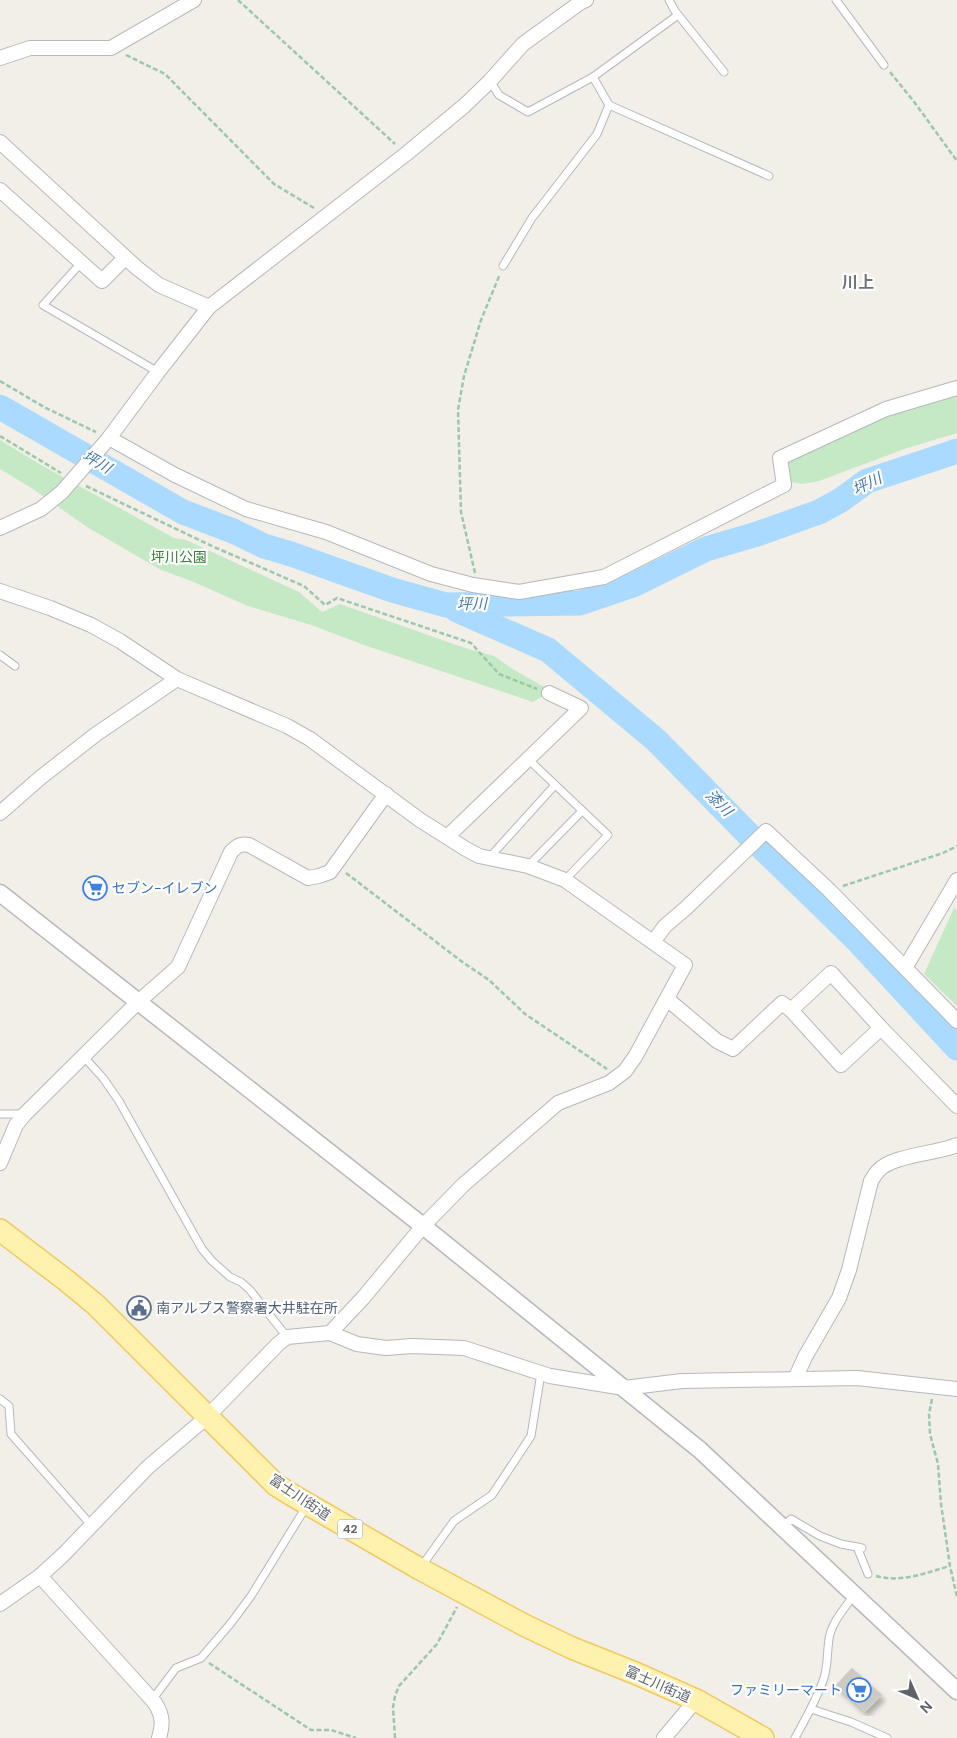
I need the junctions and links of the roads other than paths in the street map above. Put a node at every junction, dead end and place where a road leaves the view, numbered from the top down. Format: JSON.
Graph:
{"nodes":[{"id":1,"x":194,"y":0,"type":"edge"},
{"id":2,"x":586,"y":0,"type":"edge"},
{"id":3,"x":669,"y":0,"type":"edge"},
{"id":4,"x":836,"y":0,"type":"edge"},
{"id":5,"x":678,"y":15,"type":"junction"},
{"id":6,"x":0,"y":58,"type":"edge"},
{"id":7,"x":884,"y":65,"type":"road end"},
{"id":8,"x":724,"y":72,"type":"dead end"},
{"id":9,"x":593,"y":77,"type":"junction"},
{"id":10,"x":490,"y":81,"type":"junction"},
{"id":11,"x":609,"y":105,"type":"junction"},
{"id":12,"x":0,"y":142,"type":"edge"},
{"id":13,"x":769,"y":176,"type":"dead end"},
{"id":14,"x":0,"y":190,"type":"edge"},
{"id":15,"x":126,"y":258,"type":"junction"},
{"id":16,"x":81,"y":263,"type":"junction"},
{"id":17,"x":503,"y":266,"type":"road end"},
{"id":18,"x":209,"y":307,"type":"junction"},
{"id":19,"x":158,"y":372,"type":"junction"},
{"id":20,"x":957,"y":388,"type":"edge"},
{"id":21,"x":109,"y":438,"type":"junction"},
{"id":22,"x":0,"y":528,"type":"edge"},
{"id":23,"x":0,"y":591,"type":"edge"},
{"id":24,"x":0,"y":655,"type":"edge"},
{"id":25,"x":15,"y":666,"type":"dead end"},
{"id":26,"x":177,"y":679,"type":"junction"},
{"id":27,"x":549,"y":694,"type":"road end"},
{"id":28,"x":528,"y":759,"type":"junction"},
{"id":29,"x":555,"y":785,"type":"junction"},
{"id":30,"x":386,"y":794,"type":"junction"},
{"id":31,"x":582,"y":810,"type":"junction"},
{"id":32,"x":0,"y":813,"type":"edge"},
{"id":33,"x":447,"y":837,"type":"junction"},
{"id":34,"x":489,"y":858,"type":"junction"},
{"id":35,"x":528,"y":866,"type":"junction"},
{"id":36,"x":565,"y":880,"type":"junction"},
{"id":37,"x":957,"y":880,"type":"edge"},
{"id":38,"x":0,"y":893,"type":"edge"},
{"id":39,"x":653,"y":942,"type":"junction"},
{"id":40,"x":906,"y":968,"type":"junction"},
{"id":41,"x":667,"y":998,"type":"junction"},
{"id":42,"x":138,"y":1002,"type":"junction"},
{"id":43,"x":791,"y":1010,"type":"junction"},
{"id":44,"x":957,"y":1021,"type":"edge"},
{"id":45,"x":881,"y":1028,"type":"junction"},
{"id":46,"x":84,"y":1057,"type":"junction"},
{"id":47,"x":957,"y":1106,"type":"edge"},
{"id":48,"x":0,"y":1114,"type":"edge"},
{"id":49,"x":25,"y":1114,"type":"junction"},
{"id":50,"x":957,"y":1145,"type":"edge"},
{"id":51,"x":0,"y":1163,"type":"edge"},
{"id":52,"x":423,"y":1226,"type":"junction"},
{"id":53,"x":0,"y":1230,"type":"edge"},
{"id":54,"x":330,"y":1333,"type":"junction"},
{"id":55,"x":288,"y":1337,"type":"junction"},
{"id":56,"x":541,"y":1373,"type":"junction"},
{"id":57,"x":795,"y":1379,"type":"junction"},
{"id":58,"x":624,"y":1388,"type":"junction"},
{"id":59,"x":957,"y":1389,"type":"edge"},
{"id":60,"x":0,"y":1399,"type":"edge"},
{"id":61,"x":207,"y":1417,"type":"junction"},
{"id":62,"x":307,"y":1504,"type":"junction"},
{"id":63,"x":92,"y":1526,"type":"junction"},
{"id":64,"x":782,"y":1527,"type":"junction"},
{"id":65,"x":420,"y":1569,"type":"junction"},
{"id":66,"x":868,"y":1574,"type":"road end"},
{"id":67,"x":40,"y":1576,"type":"junction"},
{"id":68,"x":854,"y":1595,"type":"junction"},
{"id":69,"x":0,"y":1604,"type":"edge"},
{"id":70,"x":957,"y":1692,"type":"edge"},
{"id":71,"x":152,"y":1700,"type":"junction"},
{"id":72,"x":696,"y":1700,"type":"junction"},
{"id":73,"x":811,"y":1708,"type":"junction"},
{"id":74,"x":159,"y":1738,"type":"edge"},
{"id":75,"x":664,"y":1738,"type":"edge"},
{"id":76,"x":763,"y":1738,"type":"edge"},
{"id":77,"x":796,"y":1738,"type":"edge"},
{"id":78,"x":887,"y":1738,"type":"edge"}],
"edges":[{"from":1,"to":6,"type":"street"},
{"from":2,"to":10,"type":"street"},
{"from":3,"to":5,"type":"lane"},
{"from":4,"to":7,"type":"lane"},
{"from":5,"to":8,"type":"lane"},
{"from":5,"to":9,"type":"lane"},
{"from":9,"to":10,"type":"lane"},
{"from":9,"to":11,"type":"lane"},
{"from":10,"to":18,"type":"street"},
{"from":11,"to":13,"type":"lane"},
{"from":11,"to":17,"type":"lane"},
{"from":12,"to":15,"type":"street"},
{"from":14,"to":16,"type":"street"},
{"from":15,"to":16,"type":"street"},
{"from":15,"to":18,"type":"street"},
{"from":16,"to":19,"type":"lane"},
{"from":18,"to":19,"type":"street"},
{"from":19,"to":21,"type":"street"},
{"from":20,"to":21,"type":"street"},
{"from":21,"to":22,"type":"street"},
{"from":23,"to":26,"type":"street"},
{"from":24,"to":25,"type":"lane"},
{"from":26,"to":30,"type":"street"},
{"from":26,"to":32,"type":"street"},
{"from":27,"to":28,"type":"street"},
{"from":28,"to":29,"type":"lane"},
{"from":28,"to":33,"type":"street"},
{"from":29,"to":31,"type":"lane"},
{"from":29,"to":34,"type":"lane"},
{"from":30,"to":33,"type":"street"},
{"from":30,"to":42,"type":"street"},
{"from":31,"to":35,"type":"lane"},
{"from":31,"to":36,"type":"lane"},
{"from":33,"to":34,"type":"street"},
{"from":34,"to":35,"type":"street"},
{"from":35,"to":36,"type":"street"},
{"from":36,"to":39,"type":"street"},
{"from":37,"to":40,"type":"street"},
{"from":38,"to":42,"type":"street"},
{"from":39,"to":40,"type":"street"},
{"from":39,"to":41,"type":"street"},
{"from":40,"to":44,"type":"street"},
{"from":41,"to":43,"type":"street"},
{"from":41,"to":52,"type":"street"},
{"from":42,"to":46,"type":"street"},
{"from":42,"to":52,"type":"street"},
{"from":43,"to":45,"type":"street"},
{"from":43,"to":45,"type":"street"},
{"from":45,"to":47,"type":"street"},
{"from":46,"to":49,"type":"street"},
{"from":46,"to":55,"type":"lane"},
{"from":48,"to":49,"type":"lane"},
{"from":49,"to":51,"type":"street"},
{"from":50,"to":57,"type":"street"},
{"from":52,"to":54,"type":"street"},
{"from":52,"to":58,"type":"street"},
{"from":53,"to":61,"type":"main road","name":"富士川街道","number":"42"},
{"from":54,"to":55,"type":"street"},
{"from":54,"to":56,"type":"street"},
{"from":55,"to":61,"type":"street"},
{"from":56,"to":58,"type":"street"},
{"from":56,"to":65,"type":"lane"},
{"from":57,"to":58,"type":"street"},
{"from":57,"to":59,"type":"street"},
{"from":58,"to":64,"type":"street"},
{"from":60,"to":63,"type":"lane"},
{"from":61,"to":62,"type":"main road","name":"富士川街道","number":"42"},
{"from":61,"to":63,"type":"street"},
{"from":62,"to":65,"type":"main road","name":"富士川街道","number":"42"},
{"from":62,"to":71,"type":"lane"},
{"from":63,"to":67,"type":"street"},
{"from":64,"to":66,"type":"lane"},
{"from":64,"to":68,"type":"street"},
{"from":65,"to":72,"type":"main road","name":"富士川街道","number":"42"},
{"from":67,"to":69,"type":"street"},
{"from":67,"to":71,"type":"street"},
{"from":68,"to":70,"type":"street"},
{"from":68,"to":73,"type":"lane"},
{"from":71,"to":74,"type":"street"},
{"from":72,"to":75,"type":"street"},
{"from":72,"to":76,"type":"main road","name":"富士川街道","number":"42"},
{"from":73,"to":77,"type":"lane"},
{"from":73,"to":78,"type":"lane"}]}
